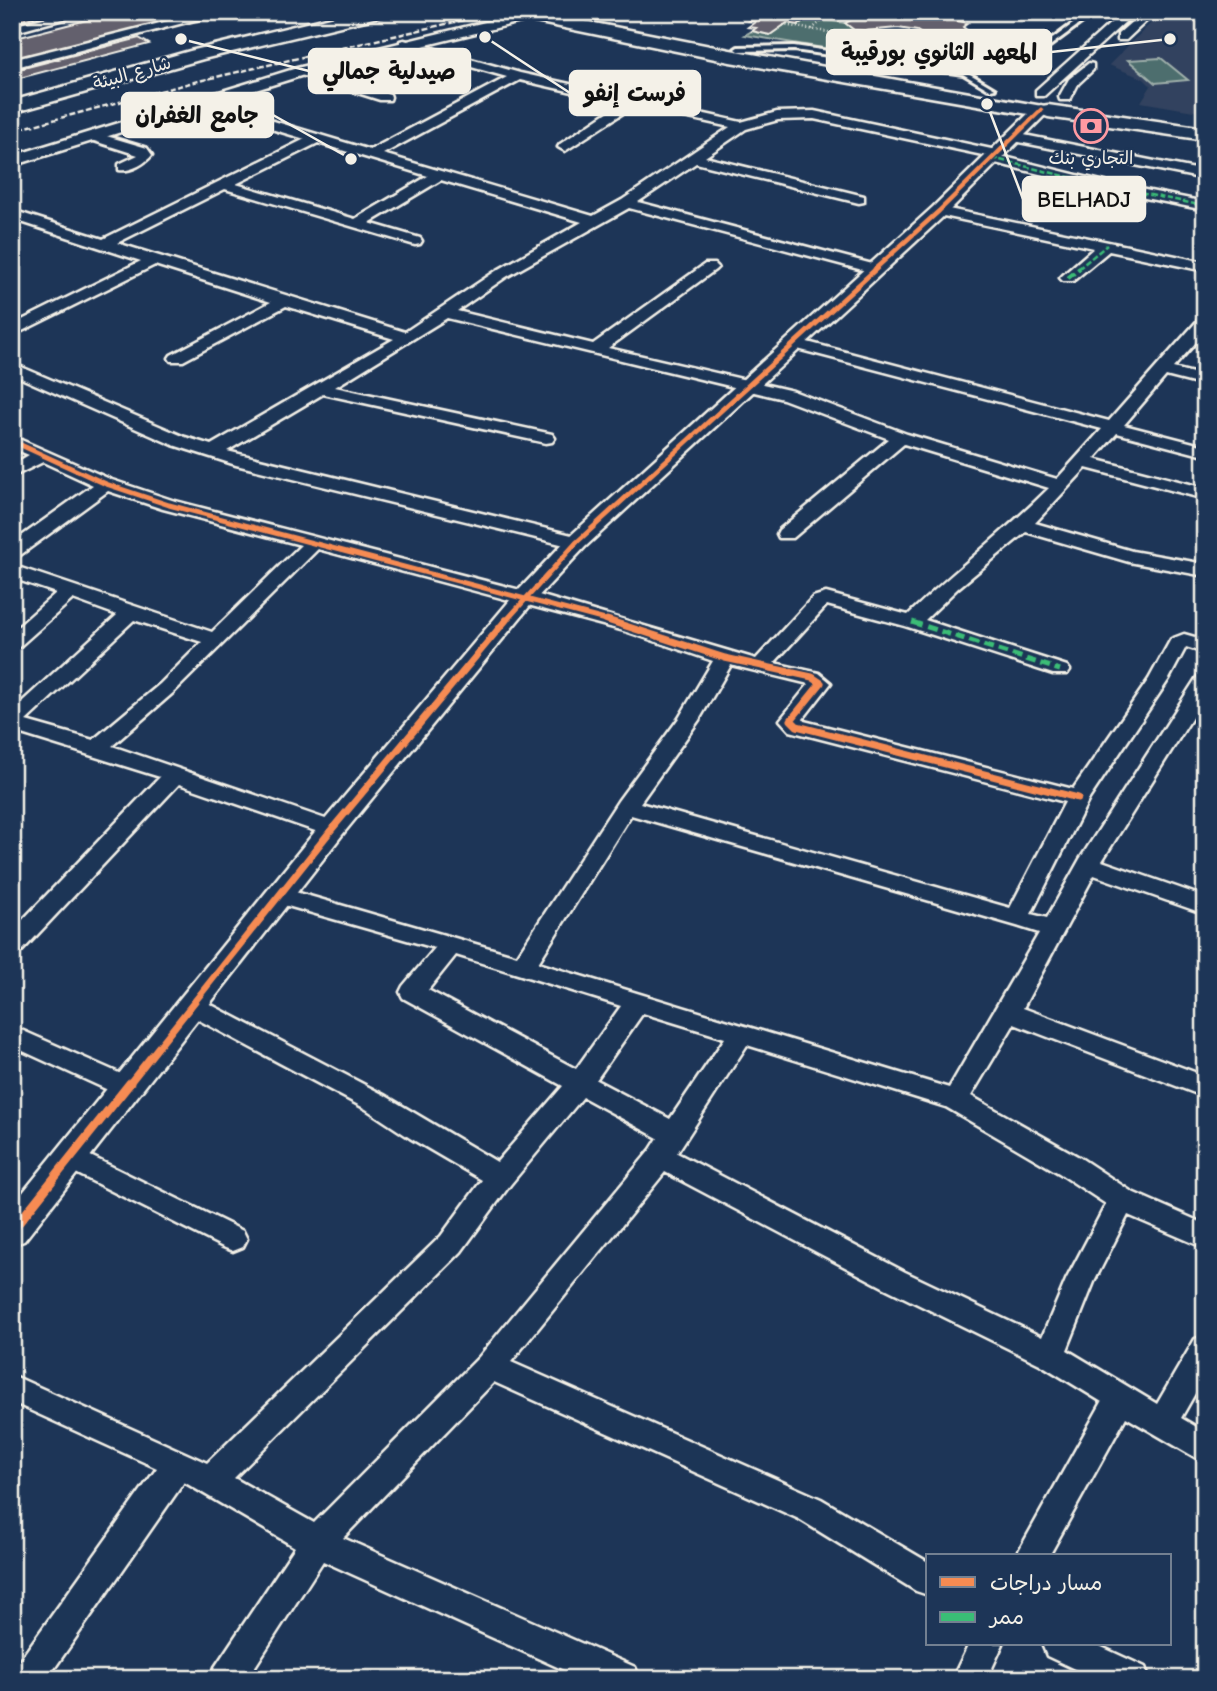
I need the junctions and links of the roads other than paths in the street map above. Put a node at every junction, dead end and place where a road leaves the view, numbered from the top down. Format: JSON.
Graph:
{"nodes":[{"id":1,"x":83,"y":12,"type":"edge"},
{"id":2,"x":183,"y":12,"type":"edge"},
{"id":3,"x":219,"y":12,"type":"edge"},
{"id":4,"x":376,"y":12,"type":"edge"},
{"id":5,"x":567,"y":12,"type":"edge"},
{"id":6,"x":1093,"y":12,"type":"edge"},
{"id":7,"x":1130,"y":12,"type":"edge"},
{"id":8,"x":1150,"y":12,"type":"edge"},
{"id":9,"x":520,"y":14,"type":"edge"},
{"id":10,"x":273,"y":17,"type":"dead end"},
{"id":11,"x":197,"y":18,"type":"junction"},
{"id":12,"x":12,"y":30,"type":"edge"},
{"id":13,"x":404,"y":44,"type":"junction"},
{"id":14,"x":1041,"y":50,"type":"dead end"},
{"id":15,"x":15,"y":62,"type":"edge"},
{"id":16,"x":302,"y":71,"type":"junction"},
{"id":17,"x":518,"y":76,"type":"junction"},
{"id":18,"x":12,"y":94,"type":"edge"},
{"id":19,"x":385,"y":97,"type":"dead end"},
{"id":20,"x":1068,"y":99,"type":"junction"},
{"id":21,"x":631,"y":102,"type":"junction"},
{"id":22,"x":198,"y":103,"type":"junction"},
{"id":23,"x":1040,"y":103,"type":"junction"},
{"id":24,"x":12,"y":107,"type":"edge"},
{"id":25,"x":1205,"y":124,"type":"edge"},
{"id":26,"x":741,"y":126,"type":"junction"},
{"id":27,"x":1205,"y":134,"type":"edge"},
{"id":28,"x":93,"y":136,"type":"junction"},
{"id":29,"x":1014,"y":137,"type":"junction"},
{"id":30,"x":315,"y":139,"type":"junction"},
{"id":31,"x":565,"y":146,"type":"dead end"},
{"id":32,"x":370,"y":155,"type":"junction"},
{"id":33,"x":994,"y":156,"type":"junction"},
{"id":34,"x":694,"y":158,"type":"junction"},
{"id":35,"x":12,"y":161,"type":"edge"},
{"id":36,"x":124,"y":167,"type":"dead end"},
{"id":37,"x":439,"y":175,"type":"junction"},
{"id":38,"x":1205,"y":176,"type":"edge"},
{"id":39,"x":225,"y":185,"type":"junction"},
{"id":40,"x":859,"y":199,"type":"dead end"},
{"id":41,"x":626,"y":203,"type":"junction"},
{"id":42,"x":1205,"y":206,"type":"edge"},
{"id":43,"x":939,"y":211,"type":"junction"},
{"id":44,"x":16,"y":217,"type":"edge"},
{"id":45,"x":594,"y":221,"type":"junction"},
{"id":46,"x":357,"y":224,"type":"junction"},
{"id":47,"x":415,"y":242,"type":"dead end"},
{"id":48,"x":106,"y":243,"type":"junction"},
{"id":49,"x":1107,"y":245,"type":"junction"},
{"id":50,"x":154,"y":260,"type":"junction"},
{"id":51,"x":710,"y":267,"type":"dead end"},
{"id":52,"x":1205,"y":267,"type":"edge"},
{"id":53,"x":875,"y":269,"type":"junction"},
{"id":54,"x":1068,"y":278,"type":"dead end"},
{"id":55,"x":284,"y":300,"type":"junction"},
{"id":56,"x":447,"y":313,"type":"junction"},
{"id":57,"x":1205,"y":322,"type":"edge"},
{"id":58,"x":12,"y":331,"type":"edge"},
{"id":59,"x":407,"y":338,"type":"junction"},
{"id":60,"x":792,"y":343,"type":"junction"},
{"id":61,"x":597,"y":349,"type":"junction"},
{"id":62,"x":177,"y":358,"type":"dead end"},
{"id":63,"x":12,"y":368,"type":"edge"},
{"id":64,"x":1164,"y":371,"type":"junction"},
{"id":65,"x":1205,"y":381,"type":"edge"},
{"id":66,"x":745,"y":387,"type":"junction"},
{"id":67,"x":321,"y":389,"type":"junction"},
{"id":68,"x":1113,"y":427,"type":"junction"},
{"id":69,"x":546,"y":438,"type":"dead end"},
{"id":70,"x":901,"y":439,"type":"junction"},
{"id":71,"x":12,"y":441,"type":"edge"},
{"id":72,"x":214,"y":451,"type":"junction"},
{"id":73,"x":1205,"y":451,"type":"edge"},
{"id":74,"x":42,"y":455,"type":"junction"},
{"id":75,"x":1083,"y":462,"type":"junction"},
{"id":76,"x":12,"y":472,"type":"edge"},
{"id":77,"x":106,"y":485,"type":"junction"},
{"id":78,"x":1061,"y":486,"type":"junction"},
{"id":79,"x":1205,"y":494,"type":"edge"},
{"id":80,"x":1023,"y":525,"type":"junction"},
{"id":81,"x":786,"y":534,"type":"dead end"},
{"id":82,"x":577,"y":542,"type":"junction"},
{"id":83,"x":314,"y":543,"type":"junction"},
{"id":84,"x":12,"y":552,"type":"edge"},
{"id":85,"x":1205,"y":570,"type":"edge"},
{"id":86,"x":12,"y":571,"type":"edge"},
{"id":87,"x":70,"y":591,"type":"junction"},
{"id":88,"x":525,"y":597,"type":"junction"},
{"id":89,"x":131,"y":613,"type":"junction"},
{"id":90,"x":912,"y":622,"type":"junction"},
{"id":91,"x":215,"y":639,"type":"junction"},
{"id":92,"x":12,"y":643,"type":"edge"},
{"id":93,"x":1205,"y":647,"type":"edge"},
{"id":94,"x":725,"y":658,"type":"junction"},
{"id":95,"x":761,"y":665,"type":"junction"},
{"id":96,"x":1060,"y":670,"type":"dead end"},
{"id":97,"x":1205,"y":680,"type":"edge"},
{"id":98,"x":12,"y":724,"type":"edge"},
{"id":99,"x":98,"y":747,"type":"junction"},
{"id":100,"x":174,"y":776,"type":"junction"},
{"id":101,"x":1078,"y":798,"type":"junction"},
{"id":102,"x":626,"y":806,"type":"junction"},
{"id":103,"x":332,"y":829,"type":"junction"},
{"id":104,"x":1088,"y":865,"type":"junction"},
{"id":105,"x":278,"y":895,"type":"junction"},
{"id":106,"x":1205,"y":906,"type":"edge"},
{"id":107,"x":1017,"y":918,"type":"junction"},
{"id":108,"x":1052,"y":928,"type":"junction"},
{"id":109,"x":451,"y":945,"type":"junction"},
{"id":110,"x":12,"y":946,"type":"edge"},
{"id":111,"x":523,"y":967,"type":"junction"},
{"id":112,"x":191,"y":1004,"type":"junction"},
{"id":113,"x":636,"y":1004,"type":"junction"},
{"id":114,"x":1008,"y":1012,"type":"junction"},
{"id":115,"x":12,"y":1035,"type":"edge"},
{"id":116,"x":740,"y":1035,"type":"junction"},
{"id":117,"x":579,"y":1084,"type":"junction"},
{"id":118,"x":1205,"y":1087,"type":"edge"},
{"id":119,"x":128,"y":1088,"type":"junction"},
{"id":120,"x":955,"y":1100,"type":"junction"},
{"id":121,"x":667,"y":1146,"type":"junction"},
{"id":122,"x":70,"y":1157,"type":"junction"},
{"id":123,"x":500,"y":1177,"type":"junction"},
{"id":124,"x":1122,"y":1200,"type":"junction"},
{"id":125,"x":16,"y":1220,"type":"edge"},
{"id":126,"x":1205,"y":1237,"type":"edge"},
{"id":127,"x":233,"y":1239,"type":"dead end"},
{"id":128,"x":1205,"y":1348,"type":"edge"},
{"id":129,"x":1050,"y":1355,"type":"junction"},
{"id":130,"x":490,"y":1366,"type":"junction"},
{"id":131,"x":12,"y":1388,"type":"edge"},
{"id":132,"x":1120,"y":1398,"type":"junction"},
{"id":133,"x":1162,"y":1423,"type":"junction"},
{"id":134,"x":1205,"y":1449,"type":"edge"},
{"id":135,"x":179,"y":1463,"type":"junction"},
{"id":136,"x":211,"y":1480,"type":"junction"},
{"id":137,"x":317,"y":1542,"type":"junction"},
{"id":138,"x":1033,"y":1554,"type":"edge"},
{"id":139,"x":926,"y":1579,"type":"edge"},
{"id":140,"x":985,"y":1646,"type":"edge"},
{"id":141,"x":1063,"y":1646,"type":"edge"},
{"id":142,"x":577,"y":1671,"type":"edge"},
{"id":143,"x":27,"y":1679,"type":"edge"},
{"id":144,"x":227,"y":1679,"type":"edge"},
{"id":145,"x":623,"y":1679,"type":"edge"},
{"id":146,"x":969,"y":1679,"type":"edge"},
{"id":147,"x":1133,"y":1679,"type":"edge"}],
"edges":[{"from":1,"to":12,"type":"street"},
{"from":2,"to":11,"type":"street"},
{"from":3,"to":11,"type":"street"},
{"from":4,"to":24,"type":"main road","name":"شارع البيئة"},
{"from":5,"to":23,"type":"main road"},
{"from":6,"to":14,"type":"lane"},
{"from":7,"to":23,"type":"street"},
{"from":8,"to":20,"type":"street"},
{"from":9,"to":13,"type":"street"},
{"from":9,"to":23,"type":"main road"},
{"from":10,"to":18,"type":"main road","name":"شارع البيئة"},
{"from":11,"to":15,"type":"street"},
{"from":13,"to":16,"type":"street"},
{"from":13,"to":17,"type":"street"},
{"from":16,"to":19,"type":"street"},
{"from":16,"to":22,"type":"street"},
{"from":17,"to":21,"type":"street"},
{"from":17,"to":32,"type":"street"},
{"from":20,"to":23,"type":"main road"},
{"from":20,"to":25,"type":"main road"},
{"from":21,"to":26,"type":"street"},
{"from":21,"to":31,"type":"street"},
{"from":22,"to":28,"type":"street"},
{"from":22,"to":30,"type":"street"},
{"from":23,"to":27,"type":"main road"},
{"from":23,"to":29,"type":"street"},
{"from":26,"to":33,"type":"street"},
{"from":26,"to":34,"type":"street"},
{"from":28,"to":35,"type":"street"},
{"from":28,"to":36,"type":"street"},
{"from":29,"to":33,"type":"street"},
{"from":29,"to":38,"type":"street"},
{"from":30,"to":32,"type":"street"},
{"from":30,"to":39,"type":"street"},
{"from":32,"to":37,"type":"street"},
{"from":33,"to":42,"type":"street"},
{"from":33,"to":43,"type":"street"},
{"from":34,"to":40,"type":"street"},
{"from":34,"to":41,"type":"street"},
{"from":37,"to":45,"type":"street"},
{"from":37,"to":46,"type":"street"},
{"from":39,"to":46,"type":"street"},
{"from":39,"to":48,"type":"street"},
{"from":41,"to":45,"type":"street"},
{"from":41,"to":53,"type":"street"},
{"from":43,"to":49,"type":"street"},
{"from":43,"to":53,"type":"street"},
{"from":44,"to":48,"type":"street"},
{"from":45,"to":56,"type":"street"},
{"from":46,"to":47,"type":"street"},
{"from":48,"to":50,"type":"street"},
{"from":49,"to":52,"type":"street"},
{"from":49,"to":54,"type":"street"},
{"from":50,"to":55,"type":"street"},
{"from":50,"to":58,"type":"street"},
{"from":51,"to":61,"type":"street"},
{"from":53,"to":60,"type":"street"},
{"from":55,"to":59,"type":"street"},
{"from":55,"to":62,"type":"street"},
{"from":56,"to":59,"type":"street"},
{"from":56,"to":61,"type":"street"},
{"from":57,"to":64,"type":"street"},
{"from":59,"to":67,"type":"street"},
{"from":60,"to":66,"type":"street"},
{"from":60,"to":68,"type":"street"},
{"from":61,"to":66,"type":"street"},
{"from":63,"to":72,"type":"street"},
{"from":64,"to":65,"type":"street"},
{"from":64,"to":68,"type":"street"},
{"from":66,"to":70,"type":"street"},
{"from":66,"to":82,"type":"street"},
{"from":67,"to":69,"type":"street"},
{"from":67,"to":72,"type":"street"},
{"from":68,"to":73,"type":"street"},
{"from":68,"to":75,"type":"street"},
{"from":70,"to":78,"type":"street"},
{"from":70,"to":81,"type":"street"},
{"from":71,"to":74,"type":"street"},
{"from":72,"to":82,"type":"street"},
{"from":74,"to":76,"type":"street"},
{"from":74,"to":77,"type":"street"},
{"from":75,"to":78,"type":"street"},
{"from":75,"to":79,"type":"street"},
{"from":77,"to":83,"type":"street"},
{"from":77,"to":84,"type":"street"},
{"from":78,"to":80,"type":"street"},
{"from":80,"to":85,"type":"street"},
{"from":80,"to":90,"type":"street"},
{"from":82,"to":88,"type":"street"},
{"from":83,"to":88,"type":"street"},
{"from":83,"to":91,"type":"street"},
{"from":86,"to":87,"type":"street"},
{"from":87,"to":89,"type":"street"},
{"from":87,"to":92,"type":"street"},
{"from":88,"to":94,"type":"street"},
{"from":88,"to":103,"type":"street"},
{"from":89,"to":91,"type":"street"},
{"from":89,"to":98,"type":"street"},
{"from":90,"to":95,"type":"street"},
{"from":90,"to":96,"type":"street"},
{"from":91,"to":99,"type":"street"},
{"from":93,"to":101,"type":"street"},
{"from":94,"to":95,"type":"street"},
{"from":94,"to":102,"type":"street"},
{"from":95,"to":101,"type":"street"},
{"from":97,"to":104,"type":"street"},
{"from":98,"to":99,"type":"street"},
{"from":99,"to":100,"type":"street"},
{"from":100,"to":103,"type":"street"},
{"from":100,"to":110,"type":"street"},
{"from":101,"to":107,"type":"street"},
{"from":102,"to":107,"type":"street"},
{"from":102,"to":111,"type":"street"},
{"from":103,"to":105,"type":"street"},
{"from":104,"to":106,"type":"street"},
{"from":104,"to":108,"type":"street"},
{"from":105,"to":109,"type":"street"},
{"from":105,"to":112,"type":"street"},
{"from":107,"to":108,"type":"street"},
{"from":108,"to":114,"type":"street"},
{"from":109,"to":111,"type":"street"},
{"from":109,"to":117,"type":"street"},
{"from":111,"to":113,"type":"street"},
{"from":112,"to":119,"type":"street"},
{"from":112,"to":123,"type":"street"},
{"from":113,"to":116,"type":"street"},
{"from":113,"to":117,"type":"street"},
{"from":114,"to":118,"type":"street"},
{"from":114,"to":120,"type":"street"},
{"from":115,"to":119,"type":"street"},
{"from":116,"to":120,"type":"street"},
{"from":116,"to":121,"type":"street"},
{"from":117,"to":121,"type":"street"},
{"from":117,"to":123,"type":"street"},
{"from":119,"to":122,"type":"street"},
{"from":120,"to":124,"type":"street"},
{"from":121,"to":129,"type":"street"},
{"from":121,"to":130,"type":"street"},
{"from":122,"to":125,"type":"street"},
{"from":122,"to":127,"type":"street"},
{"from":123,"to":136,"type":"street"},
{"from":124,"to":126,"type":"street"},
{"from":124,"to":129,"type":"street"},
{"from":128,"to":133,"type":"street"},
{"from":129,"to":132,"type":"street"},
{"from":130,"to":137,"type":"street"},
{"from":130,"to":139,"type":"street"},
{"from":131,"to":135,"type":"street"},
{"from":132,"to":133,"type":"street"},
{"from":132,"to":138,"type":"street"},
{"from":133,"to":134,"type":"street"},
{"from":135,"to":136,"type":"street"},
{"from":135,"to":143,"type":"street"},
{"from":136,"to":137,"type":"street"},
{"from":137,"to":142,"type":"street"},
{"from":137,"to":144,"type":"street"},
{"from":140,"to":146,"type":"street"},
{"from":141,"to":147,"type":"street"},
{"from":142,"to":145,"type":"street"}]}
